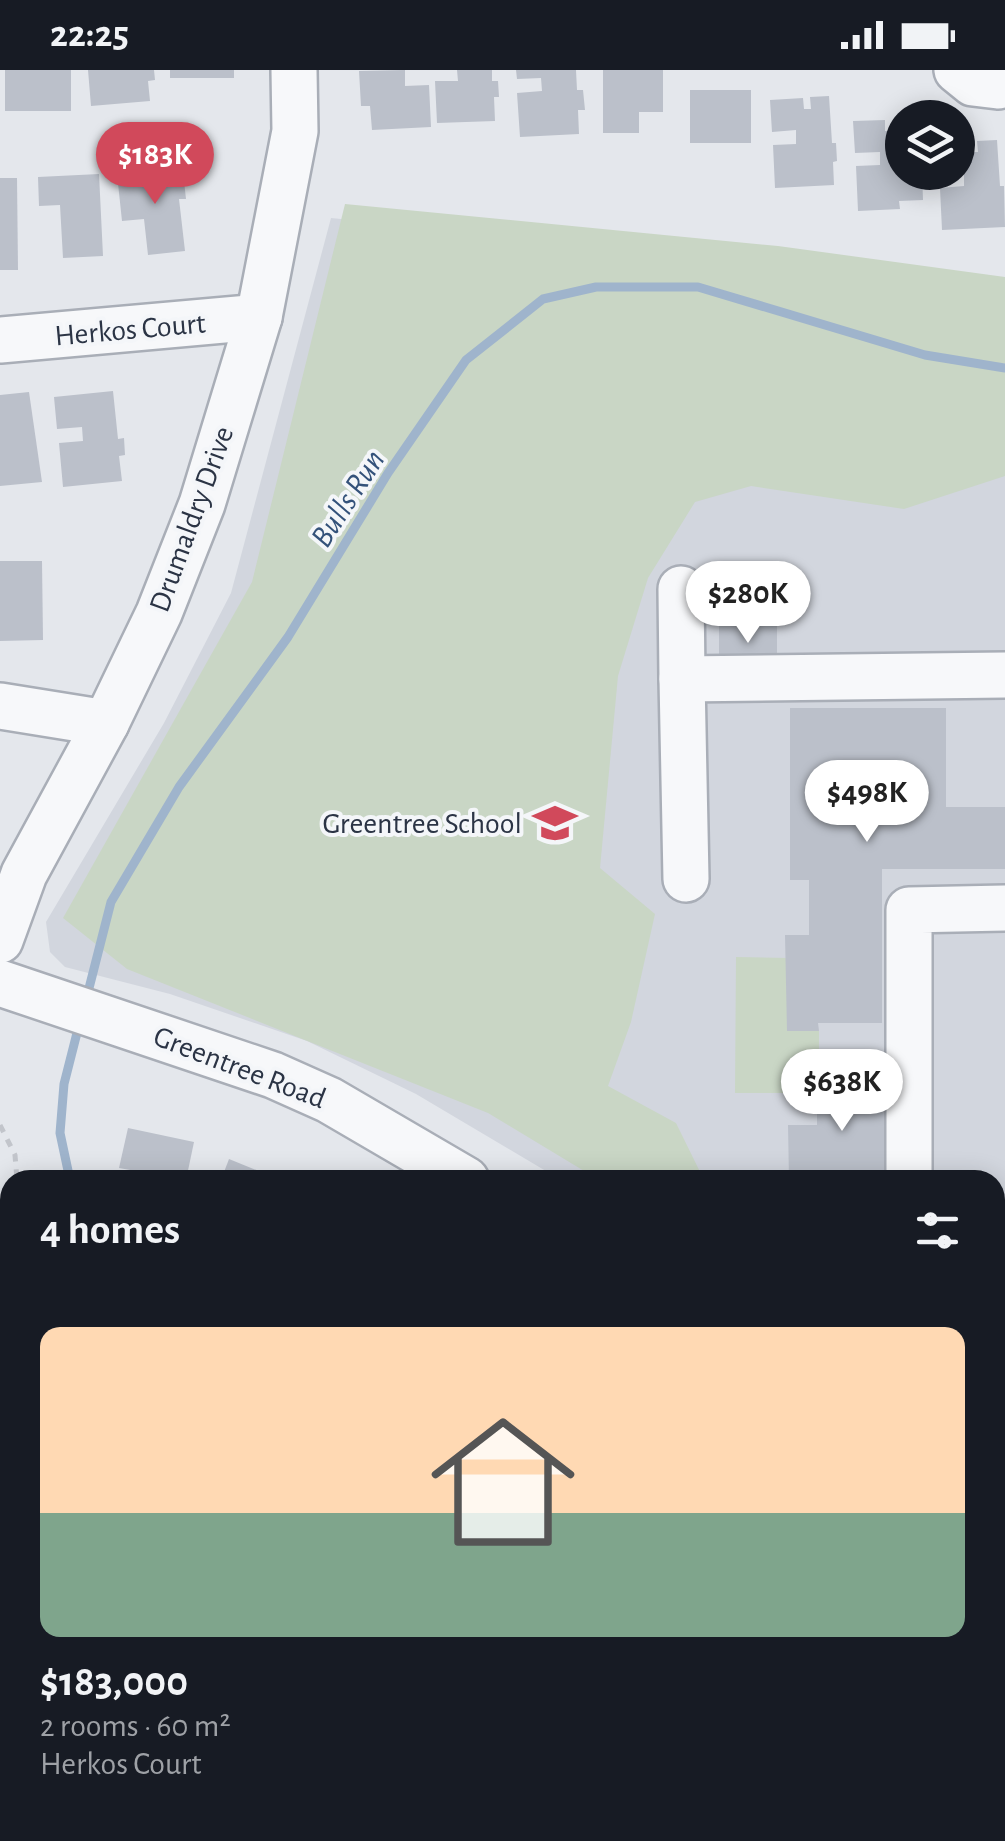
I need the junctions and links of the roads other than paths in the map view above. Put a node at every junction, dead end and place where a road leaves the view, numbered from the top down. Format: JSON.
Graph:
{"nodes":[{"id":1,"x":294,"y":70,"type":"edge"},
{"id":2,"x":956,"y":70,"type":"edge"},
{"id":3,"x":1005,"y":81,"type":"edge"},
{"id":4,"x":259,"y":318,"type":"junction"},
{"id":5,"x":0,"y":340,"type":"edge"},
{"id":6,"x":681,"y":589,"type":"dead end"},
{"id":7,"x":1005,"y":674,"type":"edge"},
{"id":8,"x":682,"y":679,"type":"junction"},
{"id":9,"x":0,"y":706,"type":"edge"},
{"id":10,"x":106,"y":723,"type":"junction"},
{"id":11,"x":686,"y":878,"type":"dead end"},
{"id":12,"x":1005,"y":908,"type":"edge"},
{"id":13,"x":0,"y":940,"type":"edge"},
{"id":14,"x":0,"y":983,"type":"edge"},
{"id":15,"x":449,"y":1170,"type":"edge"},
{"id":16,"x":909,"y":1170,"type":"edge"}],
"edges":[{"from":1,"to":4,"type":"street","name":"Drumaldry Drive"},
{"from":2,"to":3,"type":"street"},
{"from":4,"to":5,"type":"street","name":"Herkos Court"},
{"from":4,"to":10,"type":"street","name":"Drumaldry Drive"},
{"from":6,"to":8,"type":"street"},
{"from":7,"to":8,"type":"street"},
{"from":8,"to":11,"type":"street"},
{"from":9,"to":10,"type":"street"},
{"from":10,"to":13,"type":"street","name":"Drumaldry Drive"},
{"from":12,"to":16,"type":"street"},
{"from":14,"to":15,"type":"street","name":"Greentree Road"}]}
